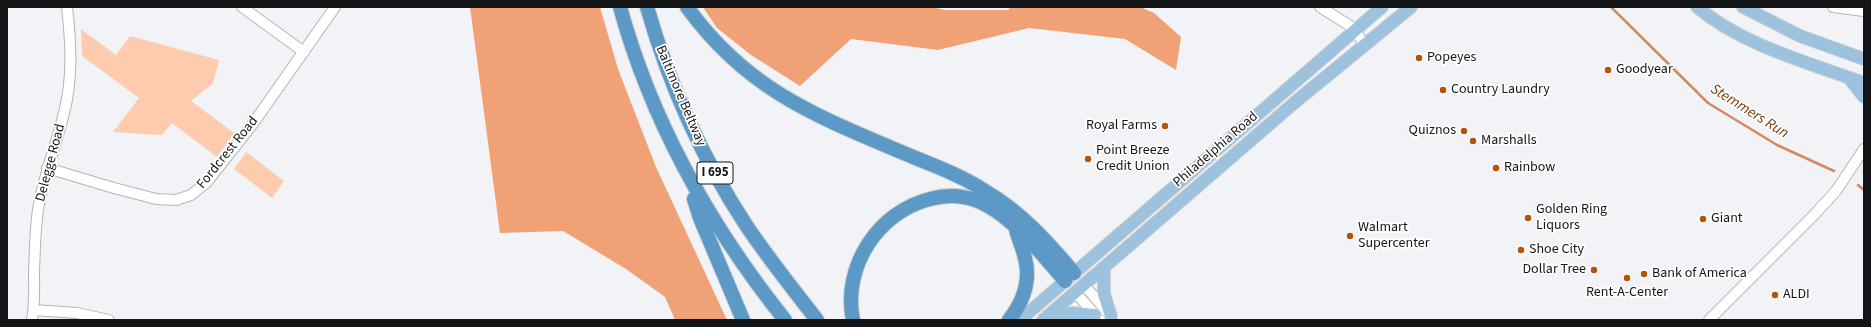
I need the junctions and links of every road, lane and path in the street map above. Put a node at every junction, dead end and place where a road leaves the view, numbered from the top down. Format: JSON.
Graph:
{"nodes":[{"id":1,"x":66,"y":7,"type":"edge"},
{"id":2,"x":242,"y":7,"type":"edge"},
{"id":3,"x":335,"y":7,"type":"edge"},
{"id":4,"x":620,"y":7,"type":"edge"},
{"id":5,"x":646,"y":7,"type":"edge"},
{"id":6,"x":688,"y":7,"type":"edge"},
{"id":7,"x":1320,"y":7,"type":"edge"},
{"id":8,"x":1382,"y":7,"type":"edge"},
{"id":9,"x":1411,"y":7,"type":"edge"},
{"id":10,"x":1697,"y":7,"type":"edge"},
{"id":11,"x":1743,"y":7,"type":"edge"},
{"id":12,"x":1833,"y":7,"type":"edge"},
{"id":13,"x":1864,"y":11,"type":"edge"},
{"id":14,"x":1355,"y":29,"type":"junction"},
{"id":15,"x":1364,"y":45,"type":"junction"},
{"id":16,"x":304,"y":52,"type":"junction"},
{"id":17,"x":1864,"y":58,"type":"edge"},
{"id":18,"x":1848,"y":77,"type":"junction"},
{"id":19,"x":1864,"y":82,"type":"edge"},
{"id":20,"x":1864,"y":97,"type":"edge"},
{"id":21,"x":1864,"y":149,"type":"edge"},
{"id":22,"x":47,"y":168,"type":"junction"},
{"id":23,"x":686,"y":174,"type":"junction"},
{"id":24,"x":1016,"y":228,"type":"junction"},
{"id":25,"x":1104,"y":267,"type":"junction"},
{"id":26,"x":1070,"y":277,"type":"junction"},
{"id":27,"x":1080,"y":288,"type":"junction"},
{"id":28,"x":34,"y":310,"type":"junction"},
{"id":29,"x":1105,"y":318,"type":"edge"},
{"id":30,"x":1044,"y":319,"type":"edge"},
{"id":31,"x":32,"y":320,"type":"edge"},
{"id":32,"x":109,"y":320,"type":"edge"},
{"id":33,"x":743,"y":320,"type":"edge"},
{"id":34,"x":785,"y":320,"type":"edge"},
{"id":35,"x":817,"y":320,"type":"edge"},
{"id":36,"x":853,"y":320,"type":"edge"},
{"id":37,"x":1009,"y":320,"type":"edge"},
{"id":38,"x":1020,"y":320,"type":"edge"},
{"id":39,"x":1708,"y":320,"type":"edge"}],
"edges":[{"from":1,"to":22,"type":"street","name":"Delegge Road"},
{"from":2,"to":16,"type":"street"},
{"from":3,"to":16,"type":"street","name":"Fordcrest Road"},
{"from":4,"to":23,"type":"highway","name":"Baltimore Beltway","number":"I 695"},
{"from":5,"to":35,"type":"highway","name":"Baltimore Beltway","number":"I 695"},
{"from":6,"to":26,"type":"highway"},
{"from":7,"to":14,"type":"street"},
{"from":8,"to":14,"type":"main road","name":"Philadelphia Road"},
{"from":9,"to":15,"type":"main road","name":"Philadelphia Road"},
{"from":10,"to":18,"type":"main road"},
{"from":11,"to":17,"type":"main road"},
{"from":12,"to":13,"type":"street"},
{"from":14,"to":15,"type":"street"},
{"from":14,"to":26,"type":"main road","name":"Philadelphia Road"},
{"from":15,"to":25,"type":"main road","name":"Philadelphia Road"},
{"from":16,"to":22,"type":"street","name":"Fordcrest Road"},
{"from":18,"to":19,"type":"main road"},
{"from":18,"to":20,"type":"main road"},
{"from":21,"to":39,"type":"street"},
{"from":22,"to":28,"type":"street","name":"Delegge Road"},
{"from":23,"to":33,"type":"highway"},
{"from":23,"to":34,"type":"highway","name":"Baltimore Beltway","number":"I 695"},
{"from":24,"to":26,"type":"highway"},
{"from":24,"to":36,"type":"highway"},
{"from":24,"to":37,"type":"highway"},
{"from":25,"to":27,"type":"main road","name":"Philadelphia Road"},
{"from":25,"to":29,"type":"main road"},
{"from":26,"to":27,"type":"main road"},
{"from":26,"to":38,"type":"main road","name":"Philadelphia Road"},
{"from":27,"to":29,"type":"street"},
{"from":27,"to":29,"type":"street"},
{"from":27,"to":30,"type":"main road","name":"Philadelphia Road"},
{"from":28,"to":31,"type":"street","name":"Delegge Road"},
{"from":28,"to":32,"type":"street"},
{"from":29,"to":30,"type":"main road"}]}
